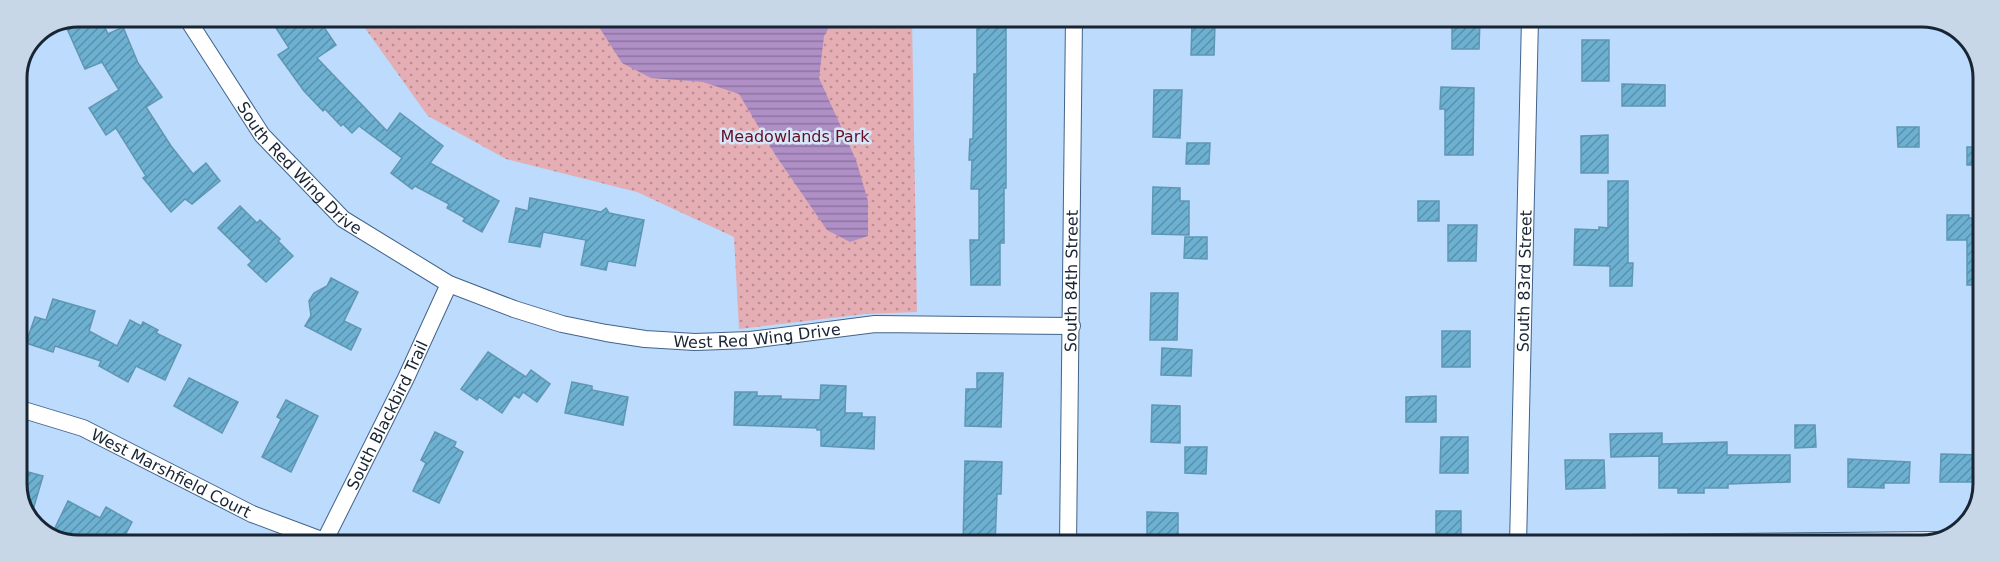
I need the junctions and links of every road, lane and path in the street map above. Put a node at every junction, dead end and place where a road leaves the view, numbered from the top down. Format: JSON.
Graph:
{"nodes":[{"id":1,"x":192,"y":27,"type":"edge"},
{"id":2,"x":1074,"y":27,"type":"edge"},
{"id":3,"x":1530,"y":27,"type":"edge"},
{"id":4,"x":449,"y":284,"type":"junction"},
{"id":5,"x":1072,"y":326,"type":"junction"},
{"id":6,"x":27,"y":411,"type":"edge"},
{"id":7,"x":304,"y":535,"type":"edge"},
{"id":8,"x":328,"y":535,"type":"edge"},
{"id":9,"x":1068,"y":535,"type":"edge"},
{"id":10,"x":1518,"y":535,"type":"edge"}],
"edges":[{"from":1,"to":4,"type":"street","name":"South Red Wing Drive"},
{"from":2,"to":5,"type":"street","name":"South 84th Street"},
{"from":3,"to":10,"type":"street","name":"South 83rd Street"},
{"from":4,"to":5,"type":"street","name":"West Red Wing Drive"},
{"from":4,"to":8,"type":"street","name":"South Blackbird Trail"},
{"from":5,"to":9,"type":"street","name":"South 84th Street"},
{"from":6,"to":7,"type":"street","name":"West Marshfield Court"}]}
